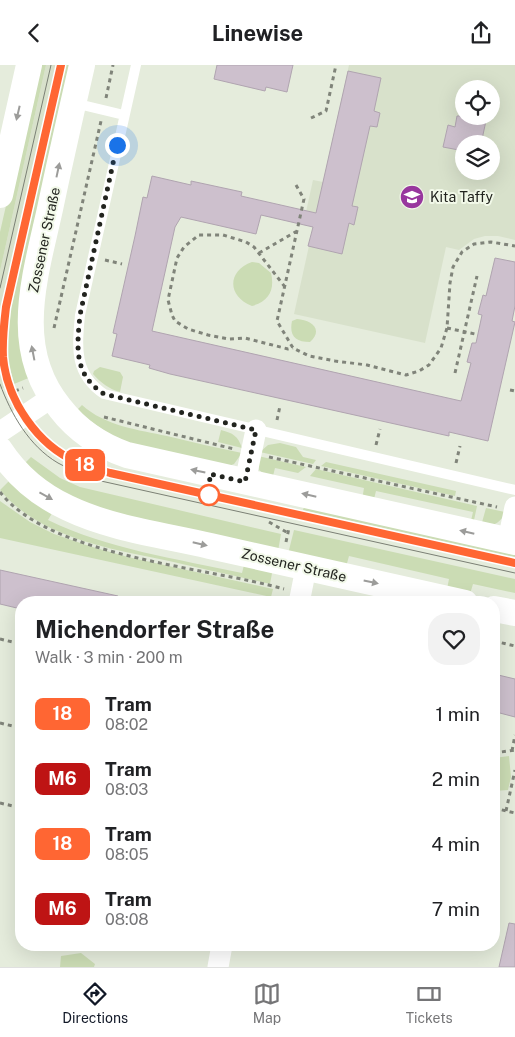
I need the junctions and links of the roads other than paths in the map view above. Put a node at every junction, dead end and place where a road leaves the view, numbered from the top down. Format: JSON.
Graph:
{"nodes":[{"id":1,"x":29,"y":65,"type":"edge"},
{"id":2,"x":82,"y":65,"type":"edge"},
{"id":3,"x":136,"y":65,"type":"edge"},
{"id":4,"x":73,"y":103,"type":"junction"},
{"id":5,"x":124,"y":115,"type":"junction"},
{"id":6,"x":0,"y":195,"type":"edge"},
{"id":7,"x":51,"y":398,"type":"junction"},
{"id":8,"x":256,"y":430,"type":"junction"},
{"id":9,"x":0,"y":432,"type":"edge"},
{"id":10,"x":0,"y":450,"type":"edge"},
{"id":11,"x":245,"y":482,"type":"junction"},
{"id":12,"x":515,"y":490,"type":"edge"},
{"id":13,"x":515,"y":509,"type":"edge"},
{"id":14,"x":511,"y":542,"type":"edge"},
{"id":15,"x":306,"y":568,"type":"junction"},
{"id":16,"x":300,"y":596,"type":"edge"},
{"id":17,"x":434,"y":596,"type":"edge"},
{"id":18,"x":500,"y":610,"type":"edge"},
{"id":19,"x":515,"y":613,"type":"edge"},
{"id":20,"x":221,"y":951,"type":"edge"},
{"id":21,"x":218,"y":967,"type":"edge"}],
"edges":[{"from":1,"to":6,"type":"street","one_way":true},
{"from":2,"to":4,"type":"street","name":"Zossener Straße"},
{"from":3,"to":5,"type":"lane"},
{"from":4,"to":5,"type":"lane"},
{"from":7,"to":4,"type":"street","name":"Zossener Straße","one_way":true},
{"from":5,"to":8,"type":"lane"},
{"from":7,"to":9,"type":"street"},
{"from":11,"to":7,"type":"street","name":"Zossener Straße","one_way":true},
{"from":8,"to":11,"type":"street"},
{"from":8,"to":12,"type":"lane"},
{"from":10,"to":15,"type":"street","name":"Zossener Straße","one_way":true},
{"from":14,"to":11,"type":"street","name":"Zossener Straße","one_way":true},
{"from":13,"to":14,"type":"street"},
{"from":15,"to":16,"type":"street"},
{"from":15,"to":17,"type":"street","name":"Zossener Straße","one_way":true},
{"from":18,"to":19,"type":"street"},
{"from":20,"to":21,"type":"street"}]}
